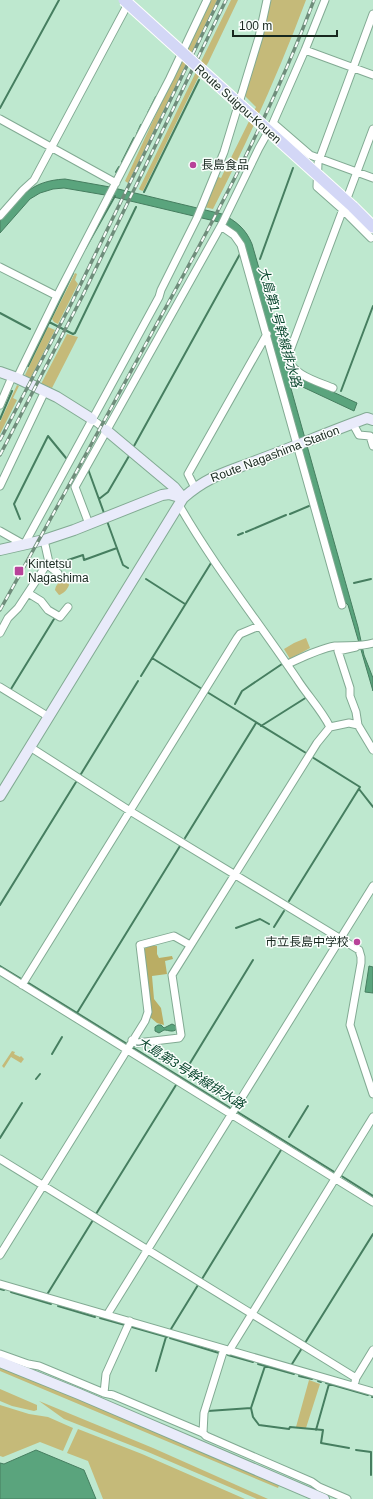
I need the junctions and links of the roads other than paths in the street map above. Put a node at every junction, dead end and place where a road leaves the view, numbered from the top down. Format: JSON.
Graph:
{"nodes":[{"id":1,"x":124,"y":0,"type":"edge"},
{"id":2,"x":130,"y":0,"type":"edge"},
{"id":3,"x":267,"y":0,"type":"edge"},
{"id":4,"x":325,"y":0,"type":"edge"},
{"id":5,"x":204,"y":1,"type":"edge"},
{"id":6,"x":373,"y":14,"type":"edge"},
{"id":7,"x":305,"y":50,"type":"junction"},
{"id":8,"x":353,"y":67,"type":"junction"},
{"id":9,"x":373,"y":75,"type":"edge"},
{"id":10,"x":0,"y":119,"type":"edge"},
{"id":11,"x":273,"y":123,"type":"junction"},
{"id":12,"x":373,"y":129,"type":"edge"},
{"id":13,"x":52,"y":147,"type":"junction"},
{"id":14,"x":320,"y":159,"type":"junction"},
{"id":15,"x":357,"y":172,"type":"junction"},
{"id":16,"x":373,"y":178,"type":"edge"},
{"id":17,"x":114,"y":185,"type":"junction"},
{"id":18,"x":348,"y":208,"type":"junction"},
{"id":19,"x":0,"y":216,"type":"edge"},
{"id":20,"x":373,"y":222,"type":"edge"},
{"id":21,"x":221,"y":225,"type":"junction"},
{"id":22,"x":372,"y":233,"type":"edge"},
{"id":23,"x":0,"y":266,"type":"edge"},
{"id":24,"x":57,"y":296,"type":"junction"},
{"id":25,"x":267,"y":334,"type":"junction"},
{"id":26,"x":287,"y":357,"type":"junction"},
{"id":27,"x":275,"y":360,"type":"junction"},
{"id":28,"x":0,"y":372,"type":"edge"},
{"id":29,"x":15,"y":378,"type":"junction"},
{"id":30,"x":334,"y":388,"type":"dead end"},
{"id":31,"x":45,"y":392,"type":"junction"},
{"id":32,"x":0,"y":405,"type":"edge"},
{"id":33,"x":371,"y":418,"type":"edge"},
{"id":34,"x":92,"y":419,"type":"junction"},
{"id":35,"x":353,"y":424,"type":"junction"},
{"id":36,"x":106,"y":430,"type":"junction"},
{"id":37,"x":297,"y":444,"type":"junction"},
{"id":38,"x":373,"y":446,"type":"edge"},
{"id":39,"x":0,"y":486,"type":"edge"},
{"id":40,"x":195,"y":488,"type":"junction"},
{"id":41,"x":181,"y":502,"type":"junction"},
{"id":42,"x":89,"y":524,"type":"junction"},
{"id":43,"x":0,"y":531,"type":"edge"},
{"id":44,"x":44,"y":540,"type":"junction"},
{"id":45,"x":24,"y":543,"type":"junction"},
{"id":46,"x":0,"y":550,"type":"edge"},
{"id":47,"x":49,"y":561,"type":"junction"},
{"id":48,"x":59,"y":578,"type":"dead end"},
{"id":49,"x":28,"y":593,"type":"junction"},
{"id":50,"x":342,"y":605,"type":"dead end"},
{"id":51,"x":68,"y":607,"type":"dead end"},
{"id":52,"x":259,"y":626,"type":"junction"},
{"id":53,"x":0,"y":633,"type":"edge"},
{"id":54,"x":373,"y":643,"type":"edge"},
{"id":55,"x":361,"y":645,"type":"junction"},
{"id":56,"x":288,"y":664,"type":"junction"},
{"id":57,"x":0,"y":687,"type":"edge"},
{"id":58,"x":49,"y":717,"type":"junction"},
{"id":59,"x":358,"y":725,"type":"junction"},
{"id":60,"x":330,"y":726,"type":"junction"},
{"id":61,"x":30,"y":747,"type":"junction"},
{"id":62,"x":373,"y":750,"type":"edge"},
{"id":63,"x":0,"y":796,"type":"edge"},
{"id":64,"x":130,"y":811,"type":"junction"},
{"id":65,"x":234,"y":874,"type":"junction"},
{"id":66,"x":373,"y":886,"type":"edge"},
{"id":67,"x":339,"y":940,"type":"junction"},
{"id":68,"x":190,"y":945,"type":"junction"},
{"id":69,"x":0,"y":971,"type":"edge"},
{"id":70,"x":24,"y":982,"type":"junction"},
{"id":71,"x":129,"y":1045,"type":"junction"},
{"id":72,"x":373,"y":1094,"type":"edge"},
{"id":73,"x":233,"y":1111,"type":"junction"},
{"id":74,"x":373,"y":1117,"type":"edge"},
{"id":75,"x":0,"y":1158,"type":"edge"},
{"id":76,"x":337,"y":1175,"type":"junction"},
{"id":77,"x":43,"y":1185,"type":"junction"},
{"id":78,"x":373,"y":1202,"type":"edge"},
{"id":79,"x":147,"y":1250,"type":"junction"},
{"id":80,"x":0,"y":1255,"type":"edge"},
{"id":81,"x":0,"y":1284,"type":"edge"},
{"id":82,"x":252,"y":1314,"type":"junction"},
{"id":83,"x":107,"y":1315,"type":"junction"},
{"id":84,"x":130,"y":1321,"type":"junction"},
{"id":85,"x":226,"y":1350,"type":"junction"},
{"id":86,"x":373,"y":1350,"type":"edge"},
{"id":87,"x":0,"y":1354,"type":"edge"},
{"id":88,"x":0,"y":1362,"type":"edge"},
{"id":89,"x":356,"y":1378,"type":"junction"},
{"id":90,"x":354,"y":1387,"type":"junction"},
{"id":91,"x":373,"y":1392,"type":"edge"},
{"id":92,"x":104,"y":1393,"type":"junction"},
{"id":93,"x":203,"y":1433,"type":"junction"},
{"id":94,"x":324,"y":1499,"type":"edge"},
{"id":95,"x":347,"y":1499,"type":"edge"}],
"edges":[{"from":1,"to":18,"type":"main road","name":"Route Suigou-Kouen","bridge":true},
{"from":2,"to":13,"type":"street"},
{"from":3,"to":34,"type":"street"},
{"from":4,"to":7,"type":"street"},
{"from":5,"to":17,"type":"street"},
{"from":6,"to":8,"type":"street"},
{"from":7,"to":8,"type":"street"},
{"from":7,"to":11,"type":"street"},
{"from":8,"to":9,"type":"street"},
{"from":8,"to":14,"type":"street"},
{"from":10,"to":13,"type":"street"},
{"from":11,"to":14,"type":"street"},
{"from":11,"to":21,"type":"street"},
{"from":12,"to":15,"type":"street"},
{"from":13,"to":17,"type":"street"},
{"from":13,"to":19,"type":"street"},
{"from":14,"to":15,"type":"street"},
{"from":14,"to":18,"type":"street"},
{"from":15,"to":16,"type":"street"},
{"from":15,"to":18,"type":"street"},
{"from":17,"to":24,"type":"street"},
{"from":18,"to":20,"type":"main road","name":"Route Suigou-Kouen"},
{"from":18,"to":22,"type":"main road","name":"Route Suigou-Kouen"},
{"from":18,"to":26,"type":"street"},
{"from":21,"to":25,"type":"street"},
{"from":21,"to":36,"type":"street"},
{"from":23,"to":24,"type":"street"},
{"from":24,"to":29,"type":"street"},
{"from":25,"to":27,"type":"street"},
{"from":25,"to":40,"type":"street"},
{"from":26,"to":27,"type":"street"},
{"from":26,"to":30,"type":"street"},
{"from":27,"to":37,"type":"street"},
{"from":28,"to":29,"type":"street"},
{"from":29,"to":31,"type":"street"},
{"from":29,"to":32,"type":"street"},
{"from":31,"to":34,"type":"street"},
{"from":31,"to":39,"type":"street"},
{"from":33,"to":35,"type":"street","name":"Route Nagashima Station"},
{"from":34,"to":36,"type":"street"},
{"from":34,"to":45,"type":"street"},
{"from":35,"to":37,"type":"street","name":"Route Nagashima Station"},
{"from":35,"to":38,"type":"street"},
{"from":36,"to":41,"type":"street"},
{"from":36,"to":42,"type":"street"},
{"from":37,"to":40,"type":"street","name":"Route Nagashima Station"},
{"from":37,"to":50,"type":"street"},
{"from":40,"to":41,"type":"street","name":"Route Nagashima Station"},
{"from":41,"to":42,"type":"street"},
{"from":41,"to":52,"type":"street"},
{"from":41,"to":58,"type":"street","name":"Route Nagashima Station"},
{"from":42,"to":44,"type":"street"},
{"from":43,"to":45,"type":"street"},
{"from":44,"to":45,"type":"street"},
{"from":44,"to":47,"type":"street"},
{"from":45,"to":46,"type":"street"},
{"from":47,"to":48,"type":"street"},
{"from":47,"to":49,"type":"street"},
{"from":49,"to":51,"type":"street"},
{"from":49,"to":53,"type":"street"},
{"from":52,"to":56,"type":"street"},
{"from":52,"to":64,"type":"street"},
{"from":54,"to":55,"type":"street"},
{"from":55,"to":56,"type":"street"},
{"from":55,"to":59,"type":"street"},
{"from":56,"to":60,"type":"street"},
{"from":57,"to":58,"type":"street"},
{"from":58,"to":61,"type":"street","name":"Route Nagashima Station"},
{"from":59,"to":60,"type":"street"},
{"from":59,"to":62,"type":"street"},
{"from":60,"to":65,"type":"street"},
{"from":61,"to":63,"type":"street","name":"Route Nagashima Station"},
{"from":61,"to":64,"type":"street"},
{"from":64,"to":65,"type":"street"},
{"from":64,"to":70,"type":"street"},
{"from":65,"to":67,"type":"street"},
{"from":65,"to":68,"type":"street"},
{"from":66,"to":67,"type":"street"},
{"from":67,"to":72,"type":"street"},
{"from":67,"to":73,"type":"street"},
{"from":68,"to":71,"type":"street"},
{"from":68,"to":71,"type":"street"},
{"from":69,"to":70,"type":"street"},
{"from":70,"to":71,"type":"street"},
{"from":71,"to":73,"type":"street"},
{"from":71,"to":77,"type":"street"},
{"from":73,"to":76,"type":"street"},
{"from":73,"to":79,"type":"street"},
{"from":74,"to":76,"type":"street"},
{"from":75,"to":77,"type":"street"},
{"from":76,"to":78,"type":"street"},
{"from":76,"to":82,"type":"street"},
{"from":77,"to":79,"type":"street"},
{"from":77,"to":80,"type":"street"},
{"from":79,"to":82,"type":"street"},
{"from":79,"to":83,"type":"street"},
{"from":81,"to":83,"type":"street"},
{"from":82,"to":85,"type":"street"},
{"from":82,"to":89,"type":"street"},
{"from":83,"to":84,"type":"street"},
{"from":84,"to":85,"type":"street"},
{"from":84,"to":92,"type":"street"},
{"from":85,"to":90,"type":"street"},
{"from":85,"to":93,"type":"street"},
{"from":86,"to":89,"type":"street"},
{"from":87,"to":92,"type":"street"},
{"from":88,"to":94,"type":"street"},
{"from":89,"to":90,"type":"street"},
{"from":90,"to":91,"type":"street"},
{"from":92,"to":93,"type":"street"},
{"from":93,"to":95,"type":"street"}]}
